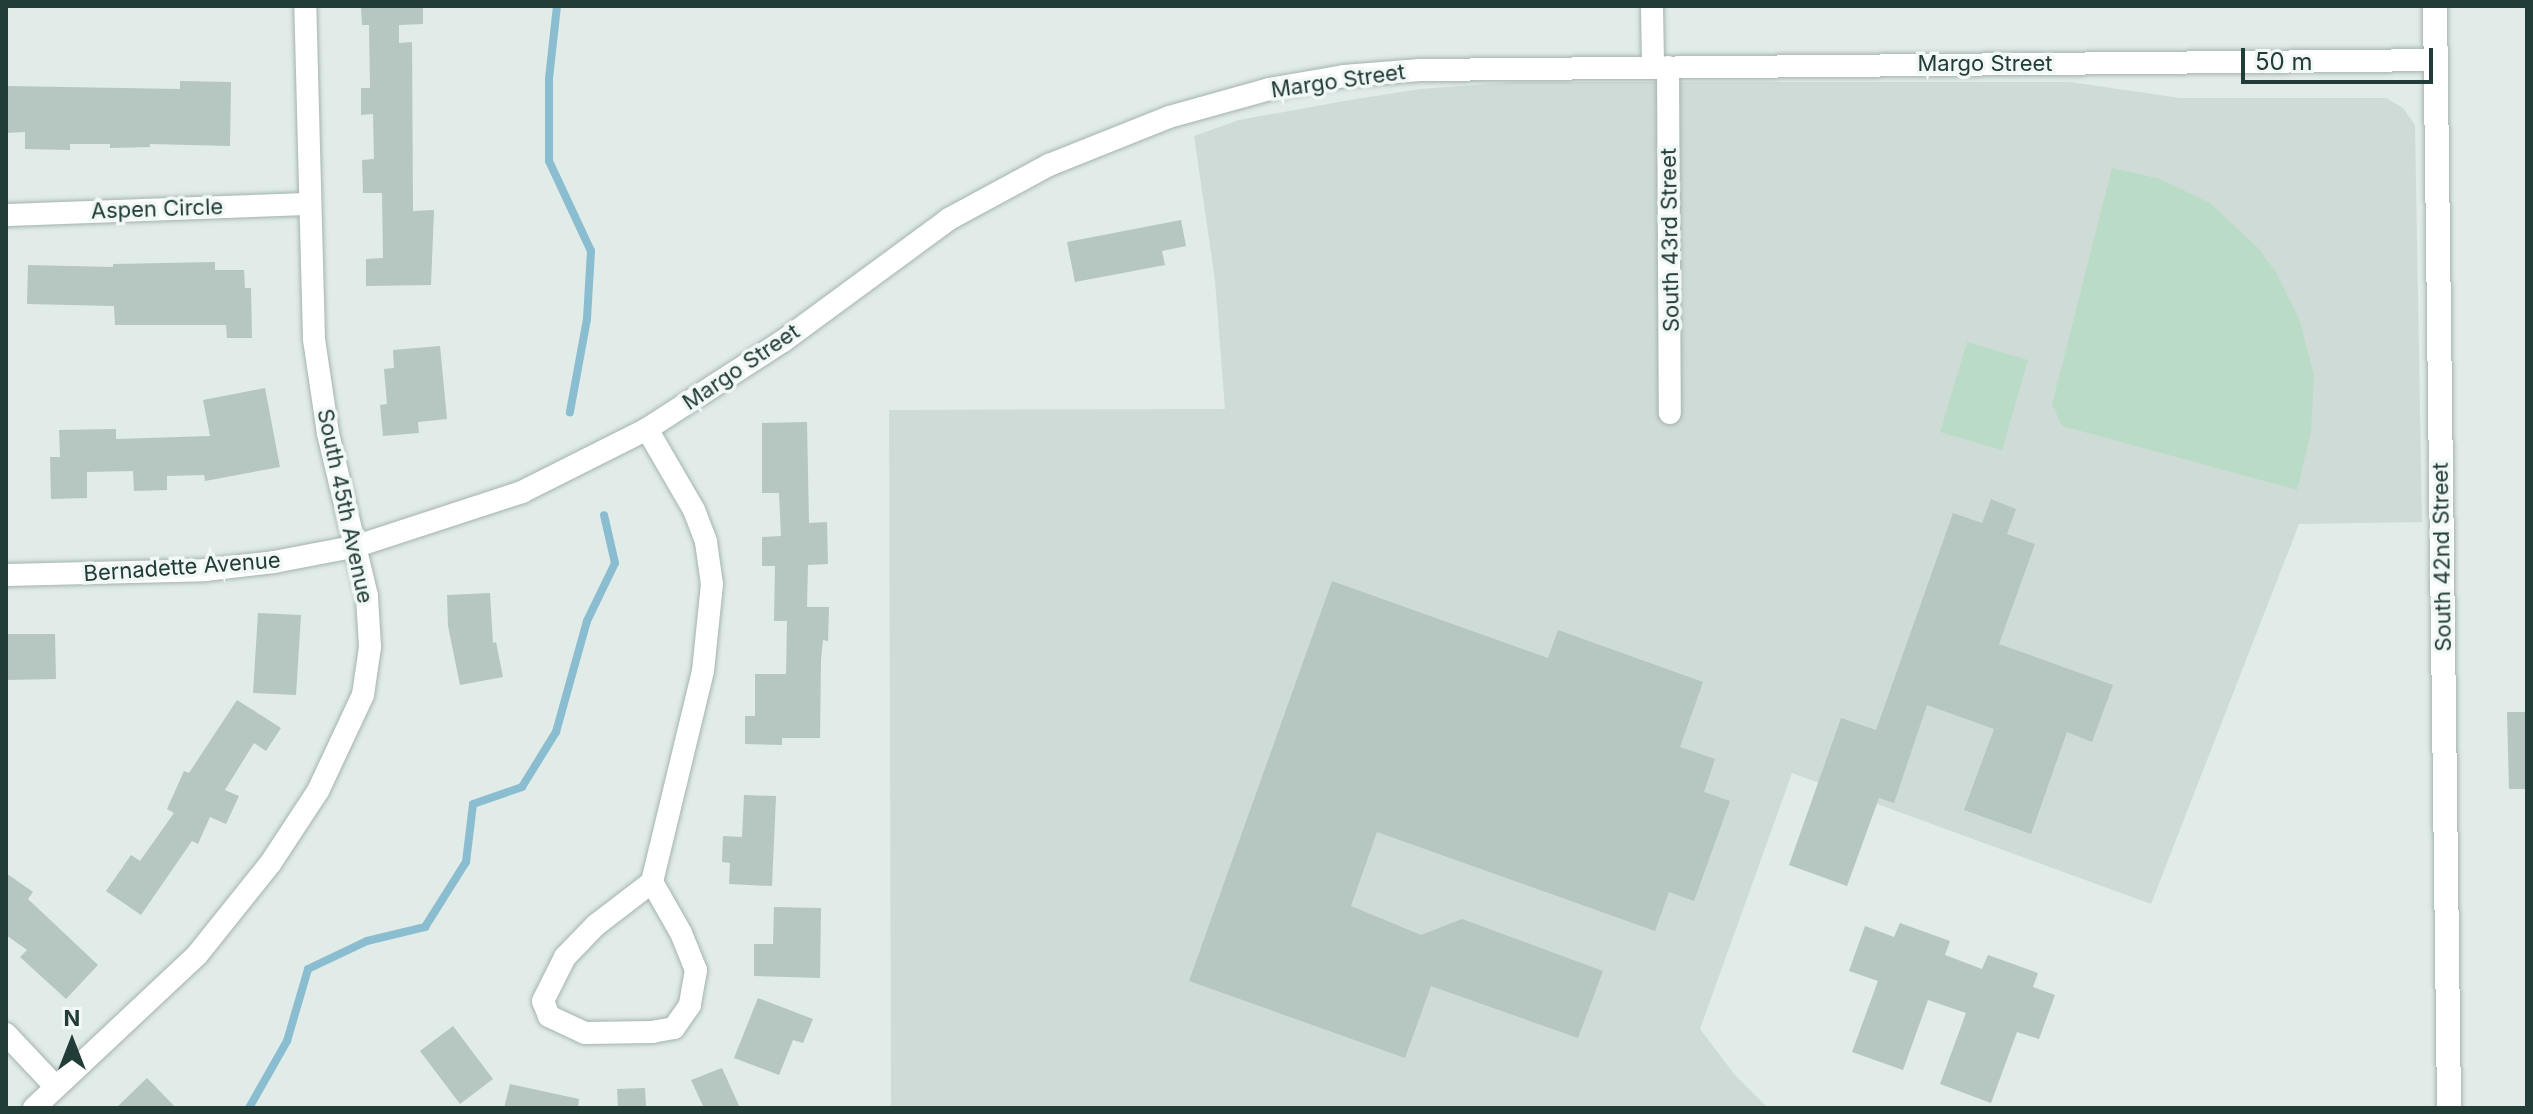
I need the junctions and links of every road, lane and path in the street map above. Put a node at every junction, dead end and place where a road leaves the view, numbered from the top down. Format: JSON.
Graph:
{"nodes":[{"id":1,"x":305,"y":6,"type":"edge"},
{"id":2,"x":1652,"y":6,"type":"edge"},
{"id":3,"x":2435,"y":6,"type":"edge"},
{"id":4,"x":2436,"y":60,"type":"junction"},
{"id":5,"x":1660,"y":66,"type":"junction"},
{"id":6,"x":309,"y":204,"type":"junction"},
{"id":7,"x":6,"y":215,"type":"edge"},
{"id":8,"x":1670,"y":413,"type":"dead end"},
{"id":9,"x":647,"y":429,"type":"junction"},
{"id":10,"x":357,"y":546,"type":"junction"},
{"id":11,"x":6,"y":575,"type":"edge"},
{"id":12,"x":652,"y":882,"type":"junction"},
{"id":13,"x":6,"y":1034,"type":"edge"},
{"id":14,"x":55,"y":1086,"type":"junction"},
{"id":15,"x":34,"y":1108,"type":"edge"},
{"id":16,"x":2449,"y":1108,"type":"edge"}],
"edges":[{"from":1,"to":6,"type":"street","name":"South 45th Avenue"},
{"from":2,"to":5,"type":"street","name":"South 43rd Street"},
{"from":3,"to":4,"type":"street","name":"South 42nd Street"},
{"from":4,"to":5,"type":"street","name":"Margo Street"},
{"from":4,"to":16,"type":"street","name":"South 42nd Street"},
{"from":5,"to":8,"type":"street","name":"South 43rd Street"},
{"from":5,"to":9,"type":"street","name":"Margo Street"},
{"from":6,"to":7,"type":"street","name":"Aspen Circle"},
{"from":6,"to":10,"type":"street","name":"South 45th Avenue"},
{"from":9,"to":10,"type":"street","name":"Margo Street"},
{"from":9,"to":12,"type":"street"},
{"from":10,"to":11,"type":"street","name":"Bernadette Avenue"},
{"from":10,"to":14,"type":"street","name":"South 45th Avenue"},
{"from":12,"to":12,"type":"street"},
{"from":13,"to":14,"type":"street"},
{"from":14,"to":15,"type":"street","name":"South 45th Avenue"}]}
